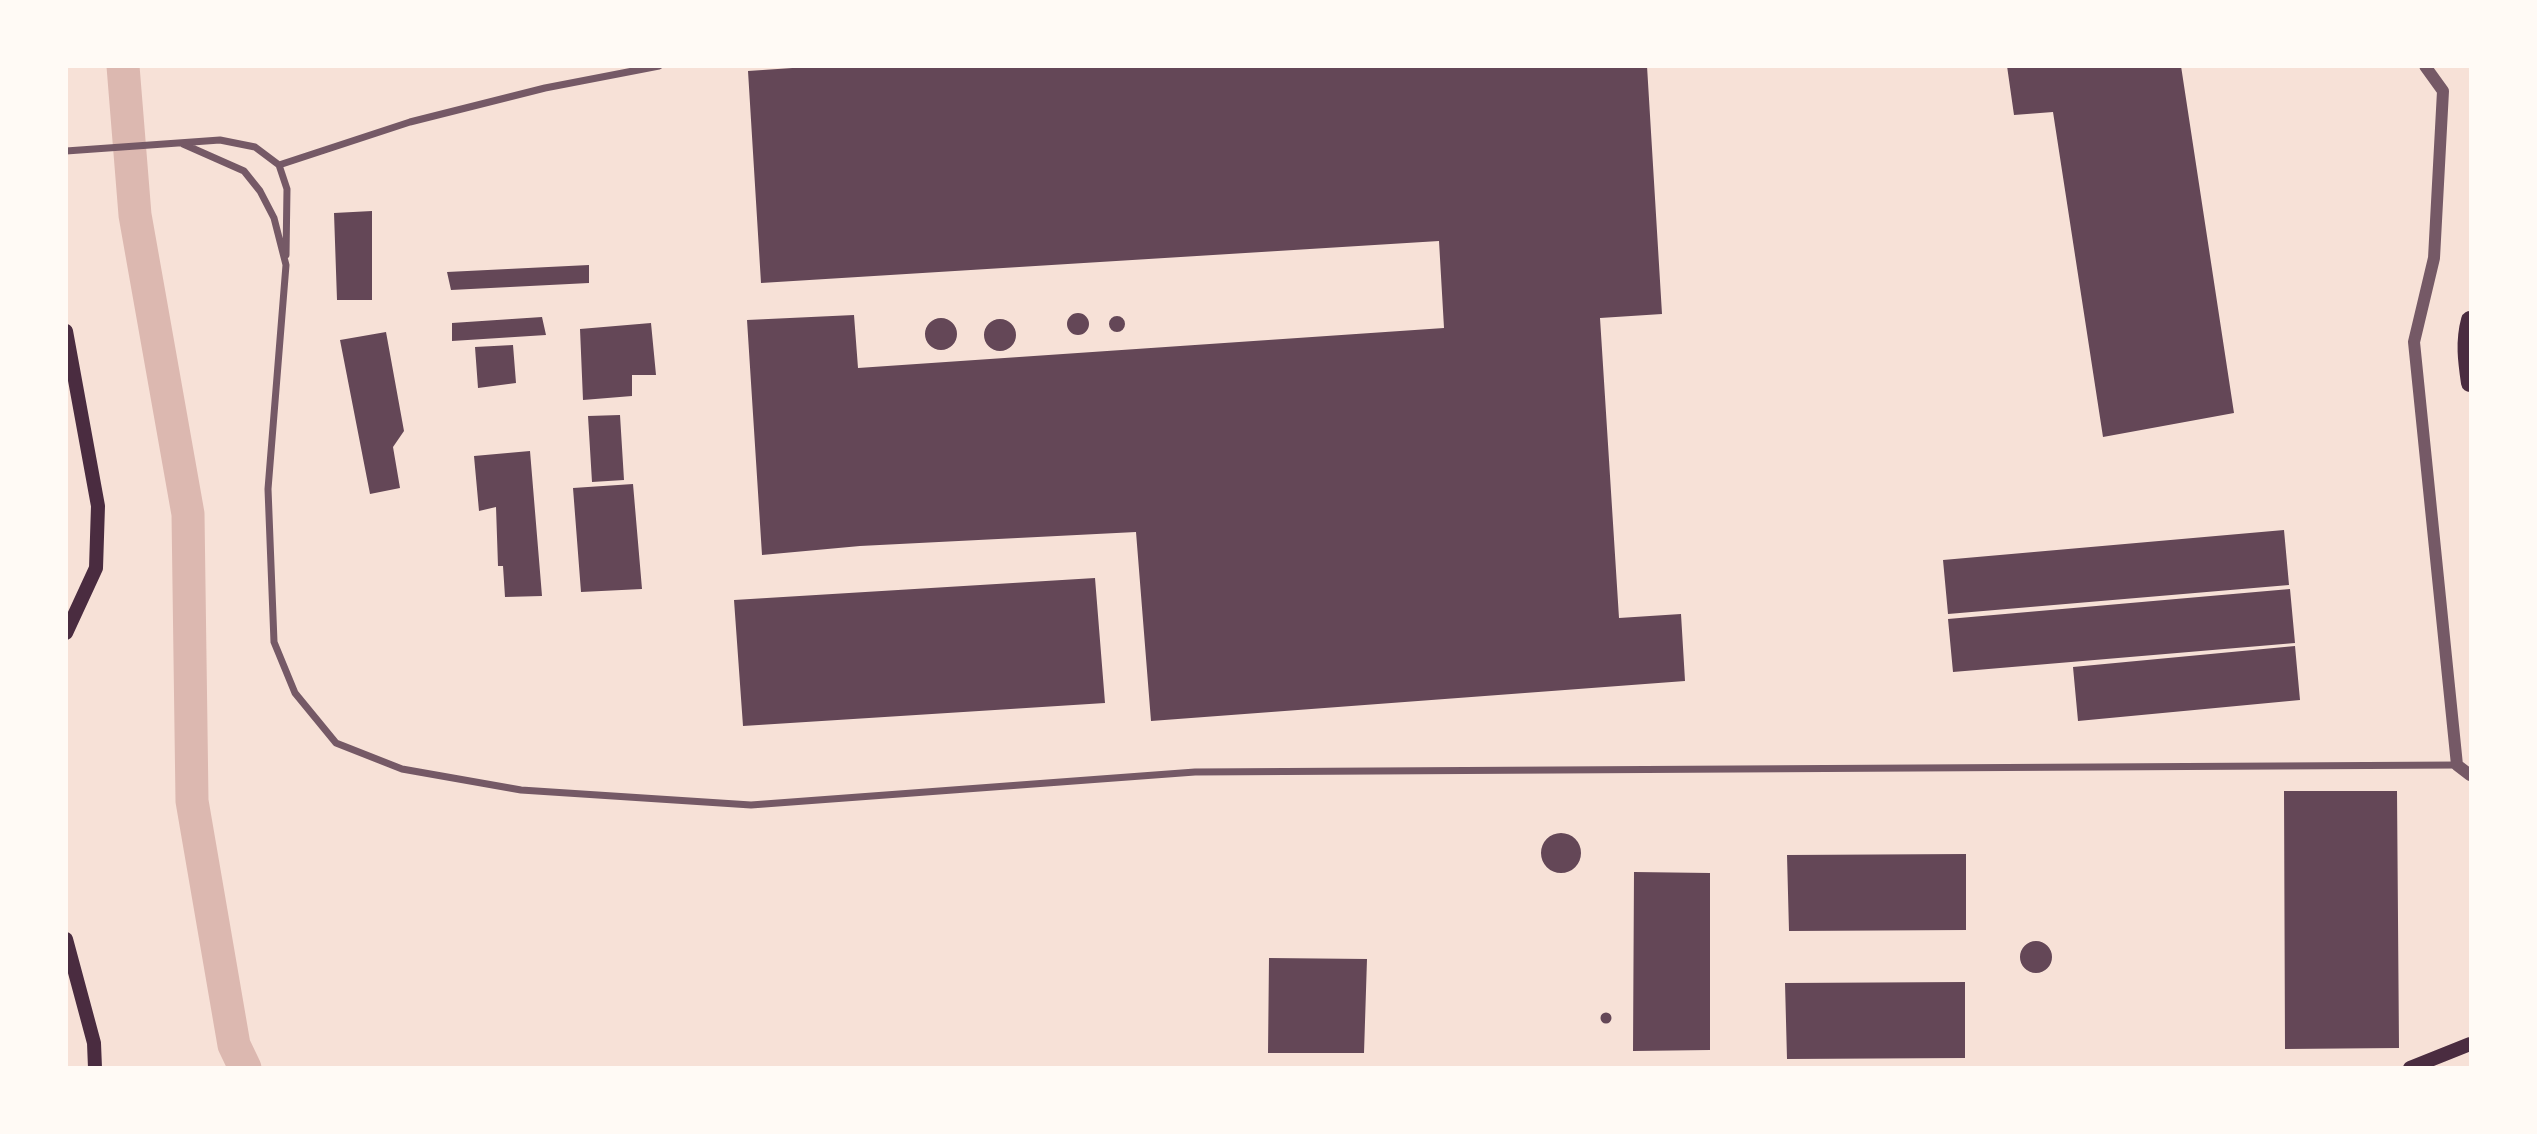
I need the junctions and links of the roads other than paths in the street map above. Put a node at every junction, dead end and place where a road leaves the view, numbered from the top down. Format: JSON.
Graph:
{"nodes":[{"id":1,"x":659,"y":66,"type":"edge"},
{"id":2,"x":2425,"y":66,"type":"edge"},
{"id":3,"x":183,"y":144,"type":"junction"},
{"id":4,"x":66,"y":151,"type":"edge"},
{"id":5,"x":279,"y":165,"type":"junction"},
{"id":6,"x":286,"y":265,"type":"junction"},
{"id":7,"x":2470,"y":320,"type":"edge"},
{"id":8,"x":66,"y":331,"type":"edge"},
{"id":9,"x":2470,"y":383,"type":"edge"},
{"id":10,"x":66,"y":633,"type":"edge"},
{"id":11,"x":2457,"y":765,"type":"junction"},
{"id":12,"x":2470,"y":775,"type":"edge"},
{"id":13,"x":66,"y":939,"type":"edge"},
{"id":14,"x":2470,"y":1044,"type":"edge"},
{"id":15,"x":95,"y":1068,"type":"edge"},
{"id":16,"x":2410,"y":1068,"type":"edge"}],
"edges":[{"from":1,"to":5,"type":"street"},
{"from":2,"to":11,"type":"street"},
{"from":3,"to":4,"type":"street"},
{"from":3,"to":5,"type":"street"},
{"from":3,"to":6,"type":"street"},
{"from":5,"to":6,"type":"street"},
{"from":6,"to":11,"type":"street"},
{"from":7,"to":9,"type":"highway"},
{"from":8,"to":10,"type":"main road"},
{"from":11,"to":12,"type":"street"},
{"from":13,"to":15,"type":"main road"},
{"from":14,"to":16,"type":"main road"}]}
